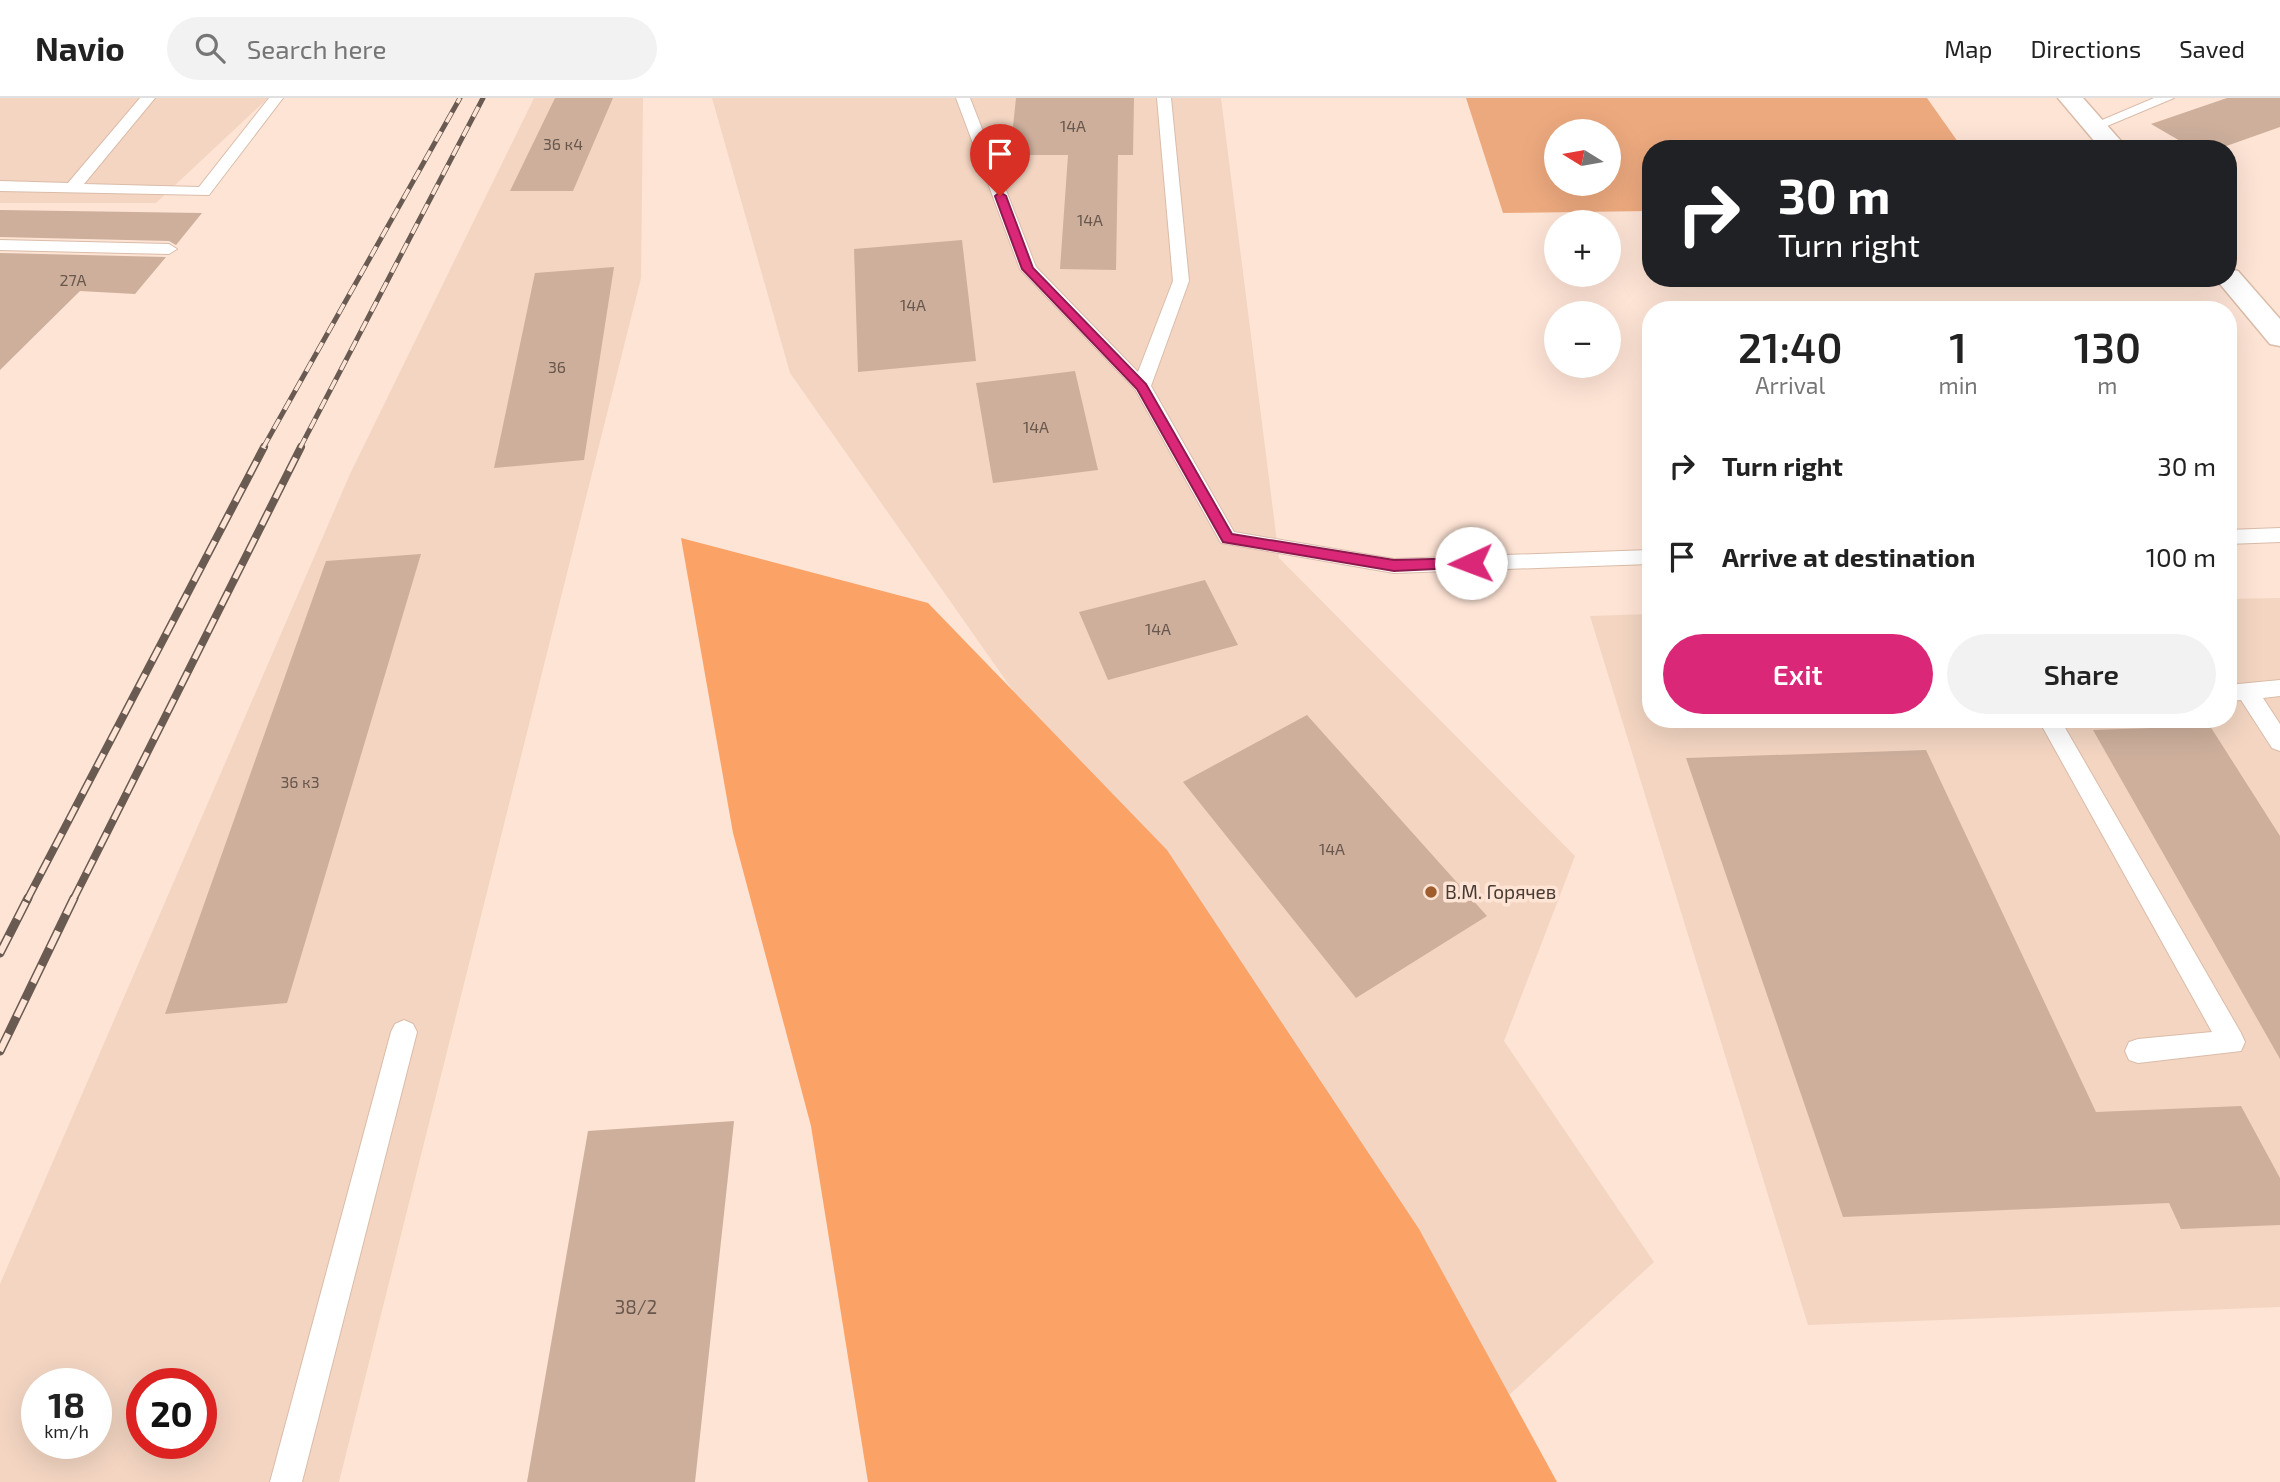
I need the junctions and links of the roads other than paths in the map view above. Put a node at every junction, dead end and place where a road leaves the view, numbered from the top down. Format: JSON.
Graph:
{"nodes":[{"id":1,"x":148,"y":98,"type":"edge"},
{"id":2,"x":276,"y":98,"type":"edge"},
{"id":3,"x":963,"y":98,"type":"edge"},
{"id":4,"x":1164,"y":98,"type":"edge"},
{"id":5,"x":2070,"y":98,"type":"edge"},
{"id":6,"x":2167,"y":98,"type":"edge"},
{"id":7,"x":2095,"y":126,"type":"junction"},
{"id":8,"x":2107,"y":140,"type":"edge"},
{"id":9,"x":0,"y":186,"type":"edge"},
{"id":10,"x":72,"y":188,"type":"junction"},
{"id":11,"x":0,"y":245,"type":"edge"},
{"id":12,"x":169,"y":250,"type":"dead end"},
{"id":13,"x":2237,"y":287,"type":"edge"},
{"id":14,"x":2280,"y":337,"type":"edge"},
{"id":15,"x":1142,"y":386,"type":"junction"},
{"id":16,"x":2280,"y":536,"type":"edge"},
{"id":17,"x":2237,"y":537,"type":"edge"},
{"id":18,"x":1642,"y":557,"type":"edge"},
{"id":19,"x":2280,"y":688,"type":"edge"},
{"id":20,"x":2238,"y":692,"type":"edge"},
{"id":21,"x":2054,"y":728,"type":"edge"},
{"id":22,"x":2280,"y":743,"type":"edge"},
{"id":23,"x":404,"y":1032,"type":"dead end"},
{"id":24,"x":2138,"y":1051,"type":"dead end"},
{"id":25,"x":286,"y":1482,"type":"edge"}],
"edges":[{"from":1,"to":10,"type":"lane"},
{"from":2,"to":10,"type":"lane"},
{"from":3,"to":15,"type":"lane"},
{"from":4,"to":15,"type":"lane"},
{"from":5,"to":7,"type":"street"},
{"from":6,"to":7,"type":"lane"},
{"from":7,"to":8,"type":"street"},
{"from":9,"to":10,"type":"lane"},
{"from":11,"to":12,"type":"lane"},
{"from":13,"to":14,"type":"street"},
{"from":15,"to":18,"type":"lane"},
{"from":16,"to":17,"type":"lane"},
{"from":19,"to":20,"type":"lane"},
{"from":20,"to":22,"type":"lane"},
{"from":21,"to":24,"type":"lane"},
{"from":23,"to":25,"type":"lane"}]}
